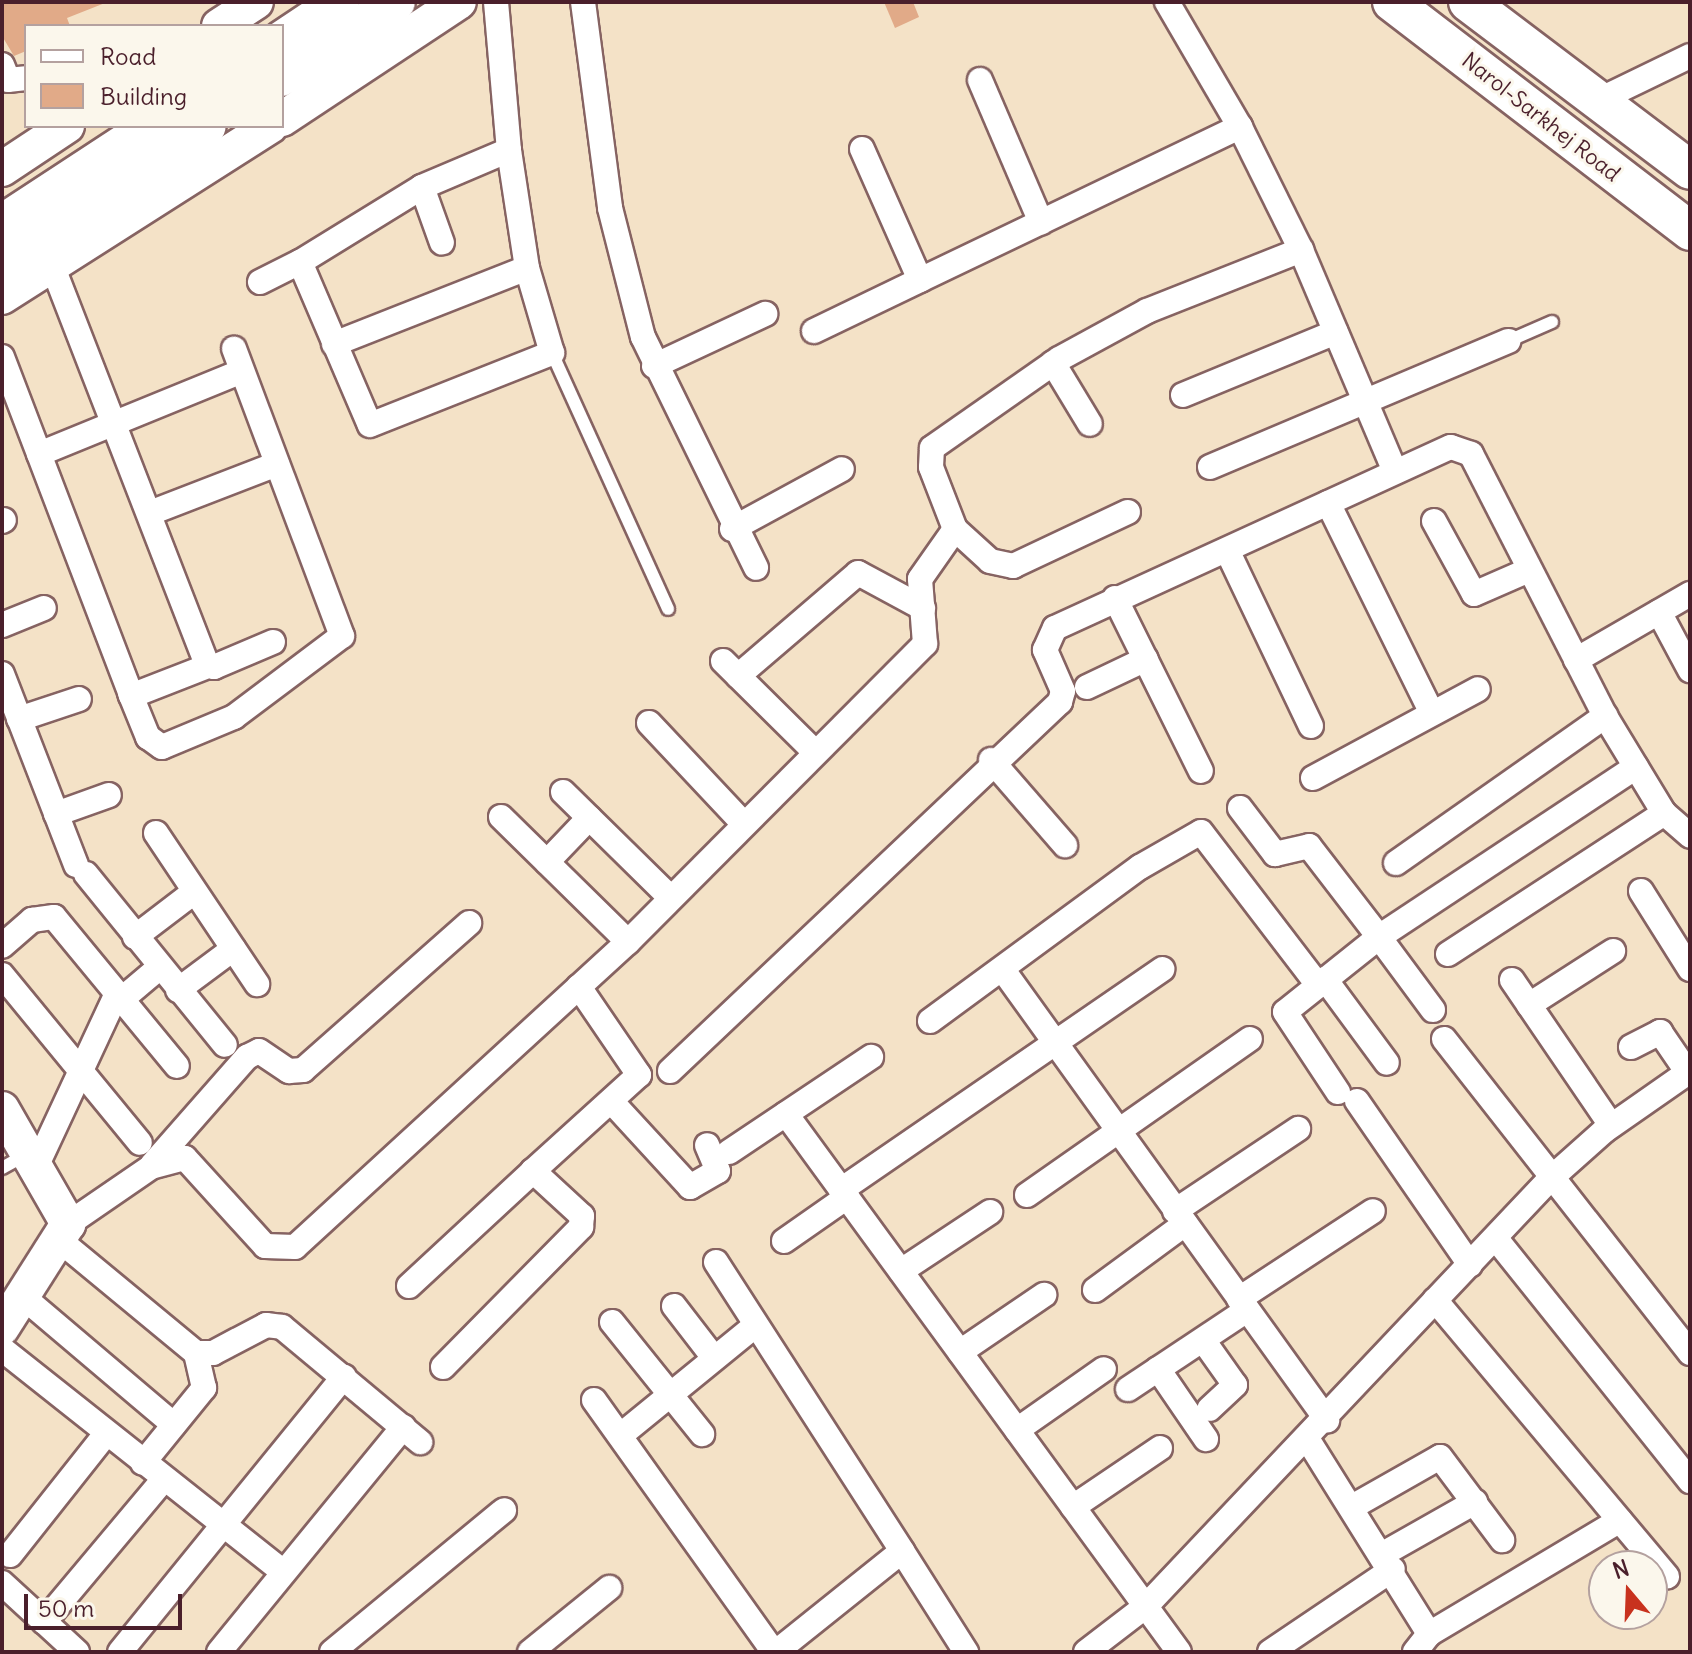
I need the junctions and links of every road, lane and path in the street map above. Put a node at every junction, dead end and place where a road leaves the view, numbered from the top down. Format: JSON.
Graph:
{"nodes":[{"id":1,"x":256,"y":2,"type":"edge"},
{"id":2,"x":339,"y":2,"type":"edge"},
{"id":3,"x":396,"y":2,"type":"edge"},
{"id":4,"x":459,"y":2,"type":"edge"},
{"id":5,"x":496,"y":2,"type":"edge"},
{"id":6,"x":583,"y":2,"type":"edge"},
{"id":7,"x":1167,"y":2,"type":"edge"},
{"id":8,"x":1392,"y":2,"type":"edge"},
{"id":9,"x":1468,"y":2,"type":"edge"},
{"id":10,"x":222,"y":24,"type":"edge"},
{"id":11,"x":284,"y":39,"type":"edge"},
{"id":12,"x":1690,"y":56,"type":"edge"},
{"id":13,"x":2,"y":65,"type":"edge"},
{"id":14,"x":284,"y":76,"type":"edge"},
{"id":15,"x":24,"y":78,"type":"edge"},
{"id":16,"x":980,"y":80,"type":"dead end"},
{"id":17,"x":1590,"y":94,"type":"junction"},
{"id":18,"x":284,"y":118,"type":"edge"},
{"id":19,"x":1551,"y":124,"type":"junction"},
{"id":20,"x":1240,"y":127,"type":"junction"},
{"id":21,"x":64,"y":128,"type":"edge"},
{"id":22,"x":148,"y":128,"type":"edge"},
{"id":23,"x":204,"y":128,"type":"edge"},
{"id":24,"x":267,"y":128,"type":"edge"},
{"id":25,"x":862,"y":149,"type":"dead end"},
{"id":26,"x":509,"y":150,"type":"junction"},
{"id":27,"x":2,"y":169,"type":"edge"},
{"id":28,"x":1690,"y":170,"type":"edge"},
{"id":29,"x":422,"y":187,"type":"junction"},
{"id":30,"x":1041,"y":222,"type":"junction"},
{"id":31,"x":2,"y":224,"type":"edge"},
{"id":32,"x":1690,"y":231,"type":"edge"},
{"id":33,"x":442,"y":243,"type":"dead end"},
{"id":34,"x":1301,"y":250,"type":"junction"},
{"id":35,"x":2,"y":259,"type":"edge"},
{"id":36,"x":300,"y":262,"type":"junction"},
{"id":37,"x":52,"y":265,"type":"junction"},
{"id":38,"x":527,"y":268,"type":"junction"},
{"id":39,"x":920,"y":280,"type":"junction"},
{"id":40,"x":260,"y":282,"type":"dead end"},
{"id":41,"x":2,"y":297,"type":"edge"},
{"id":42,"x":765,"y":314,"type":"dead end"},
{"id":43,"x":1552,"y":322,"type":"dead end"},
{"id":44,"x":814,"y":331,"type":"dead end"},
{"id":45,"x":1336,"y":332,"type":"junction"},
{"id":46,"x":1508,"y":341,"type":"joint"},
{"id":47,"x":334,"y":344,"type":"junction"},
{"id":48,"x":552,"y":353,"type":"junction"},
{"id":49,"x":2,"y":357,"type":"edge"},
{"id":50,"x":1053,"y":363,"type":"junction"},
{"id":51,"x":654,"y":366,"type":"junction"},
{"id":52,"x":1183,"y":395,"type":"dead end"},
{"id":53,"x":1367,"y":402,"type":"junction"},
{"id":54,"x":114,"y":423,"type":"junction"},
{"id":55,"x":1090,"y":424,"type":"dead end"},
{"id":56,"x":39,"y":454,"type":"junction"},
{"id":57,"x":277,"y":464,"type":"junction"},
{"id":58,"x":1210,"y":467,"type":"dead end"},
{"id":59,"x":842,"y":469,"type":"dead end"},
{"id":60,"x":1395,"y":471,"type":"junction"},
{"id":61,"x":1328,"y":503,"type":"junction"},
{"id":62,"x":1128,"y":512,"type":"dead end"},
{"id":63,"x":150,"y":513,"type":"junction"},
{"id":64,"x":1434,"y":521,"type":"dead end"},
{"id":65,"x":732,"y":529,"type":"junction"},
{"id":66,"x":955,"y":529,"type":"junction"},
{"id":67,"x":1227,"y":550,"type":"junction"},
{"id":68,"x":756,"y":568,"type":"dead end"},
{"id":69,"x":1529,"y":570,"type":"junction"},
{"id":70,"x":1690,"y":594,"type":"edge"},
{"id":71,"x":1115,"y":598,"type":"junction"},
{"id":72,"x":44,"y":608,"type":"dead end"},
{"id":73,"x":923,"y":608,"type":"junction"},
{"id":74,"x":668,"y":609,"type":"dead end"},
{"id":75,"x":1659,"y":612,"type":"junction"},
{"id":76,"x":2,"y":625,"type":"edge"},
{"id":77,"x":273,"y":642,"type":"dead end"},
{"id":78,"x":1146,"y":659,"type":"junction"},
{"id":79,"x":1576,"y":660,"type":"junction"},
{"id":80,"x":208,"y":666,"type":"junction"},
{"id":81,"x":1690,"y":670,"type":"edge"},
{"id":82,"x":2,"y":674,"type":"edge"},
{"id":83,"x":1087,"y":687,"type":"dead end"},
{"id":84,"x":1478,"y":689,"type":"dead end"},
{"id":85,"x":131,"y":696,"type":"junction"},
{"id":86,"x":79,"y":699,"type":"dead end"},
{"id":87,"x":1432,"y":713,"type":"junction"},
{"id":88,"x":1605,"y":716,"type":"junction"},
{"id":89,"x":19,"y":719,"type":"junction"},
{"id":90,"x":649,"y":723,"type":"dead end"},
{"id":91,"x":1311,"y":726,"type":"dead end"},
{"id":92,"x":815,"y":752,"type":"junction"},
{"id":93,"x":991,"y":760,"type":"junction"},
{"id":94,"x":1636,"y":767,"type":"junction"},
{"id":95,"x":1201,"y":771,"type":"dead end"},
{"id":96,"x":1313,"y":778,"type":"dead end"},
{"id":97,"x":563,"y":792,"type":"dead end"},
{"id":98,"x":109,"y":795,"type":"dead end"},
{"id":99,"x":1240,"y":808,"type":"dead end"},
{"id":100,"x":1664,"y":813,"type":"junction"},
{"id":101,"x":56,"y":814,"type":"junction"},
{"id":102,"x":501,"y":817,"type":"dead end"},
{"id":103,"x":589,"y":818,"type":"junction"},
{"id":104,"x":744,"y":824,"type":"junction"},
{"id":105,"x":156,"y":833,"type":"dead end"},
{"id":106,"x":1690,"y":836,"type":"edge"},
{"id":107,"x":1065,"y":845,"type":"dead end"},
{"id":108,"x":547,"y":862,"type":"junction"},
{"id":109,"x":1396,"y":863,"type":"dead end"},
{"id":110,"x":1641,"y":891,"type":"dead end"},
{"id":111,"x":194,"y":892,"type":"junction"},
{"id":112,"x":671,"y":898,"type":"junction"},
{"id":113,"x":469,"y":923,"type":"dead end"},
{"id":114,"x":135,"y":937,"type":"junction"},
{"id":115,"x":1379,"y":937,"type":"junction"},
{"id":116,"x":628,"y":942,"type":"junction"},
{"id":117,"x":2,"y":946,"type":"edge"},
{"id":118,"x":233,"y":949,"type":"junction"},
{"id":119,"x":1613,"y":951,"type":"dead end"},
{"id":120,"x":1448,"y":954,"type":"dead end"},
{"id":121,"x":160,"y":967,"type":"junction"},
{"id":122,"x":1162,"y":969,"type":"dead end"},
{"id":123,"x":1690,"y":969,"type":"edge"},
{"id":124,"x":1003,"y":970,"type":"junction"},
{"id":125,"x":2,"y":975,"type":"edge"},
{"id":126,"x":1512,"y":980,"type":"dead end"},
{"id":127,"x":1321,"y":982,"type":"junction"},
{"id":128,"x":257,"y":984,"type":"dead end"},
{"id":129,"x":579,"y":987,"type":"junction"},
{"id":130,"x":178,"y":990,"type":"junction"},
{"id":131,"x":120,"y":996,"type":"junction"},
{"id":132,"x":1529,"y":1005,"type":"junction"},
{"id":133,"x":1433,"y":1010,"type":"dead end"},
{"id":134,"x":930,"y":1021,"type":"dead end"},
{"id":135,"x":1250,"y":1039,"type":"dead end"},
{"id":136,"x":1444,"y":1039,"type":"dead end"},
{"id":137,"x":1055,"y":1043,"type":"junction"},
{"id":138,"x":225,"y":1045,"type":"dead end"},
{"id":139,"x":1631,"y":1047,"type":"dead end"},
{"id":140,"x":871,"y":1057,"type":"dead end"},
{"id":141,"x":1387,"y":1063,"type":"dead end"},
{"id":142,"x":177,"y":1066,"type":"dead end"},
{"id":143,"x":81,"y":1071,"type":"junction"},
{"id":144,"x":670,"y":1071,"type":"dead end"},
{"id":145,"x":1689,"y":1072,"type":"edge"},
{"id":146,"x":611,"y":1101,"type":"junction"},
{"id":147,"x":2,"y":1109,"type":"edge"},
{"id":148,"x":786,"y":1114,"type":"junction"},
{"id":149,"x":1611,"y":1125,"type":"junction"},
{"id":150,"x":1298,"y":1129,"type":"dead end"},
{"id":151,"x":1117,"y":1131,"type":"junction"},
{"id":152,"x":140,"y":1143,"type":"dead end"},
{"id":153,"x":22,"y":1163,"type":"edge"},
{"id":154,"x":151,"y":1167,"type":"junction"},
{"id":155,"x":533,"y":1171,"type":"junction"},
{"id":156,"x":1549,"y":1180,"type":"junction"},
{"id":157,"x":844,"y":1194,"type":"junction"},
{"id":158,"x":1027,"y":1195,"type":"dead end"},
{"id":159,"x":1373,"y":1211,"type":"dead end"},
{"id":160,"x":990,"y":1212,"type":"dead end"},
{"id":161,"x":1180,"y":1218,"type":"junction"},
{"id":162,"x":63,"y":1231,"type":"junction"},
{"id":163,"x":1497,"y":1240,"type":"junction"},
{"id":164,"x":784,"y":1241,"type":"dead end"},
{"id":165,"x":716,"y":1262,"type":"dead end"},
{"id":166,"x":1470,"y":1265,"type":"junction"},
{"id":167,"x":901,"y":1271,"type":"junction"},
{"id":168,"x":409,"y":1286,"type":"dead end"},
{"id":169,"x":1095,"y":1290,"type":"dead end"},
{"id":170,"x":1044,"y":1295,"type":"dead end"},
{"id":171,"x":22,"y":1296,"type":"junction"},
{"id":172,"x":1435,"y":1300,"type":"junction"},
{"id":173,"x":1243,"y":1304,"type":"junction"},
{"id":174,"x":674,"y":1306,"type":"dead end"},
{"id":175,"x":612,"y":1322,"type":"dead end"},
{"id":176,"x":756,"y":1325,"type":"junction"},
{"id":177,"x":2,"y":1328,"type":"edge"},
{"id":178,"x":1203,"y":1340,"type":"junction"},
{"id":179,"x":2,"y":1349,"type":"edge"},
{"id":180,"x":960,"y":1352,"type":"junction"},
{"id":181,"x":196,"y":1353,"type":"junction"},
{"id":182,"x":1690,"y":1353,"type":"edge"},
{"id":183,"x":714,"y":1358,"type":"junction"},
{"id":184,"x":443,"y":1367,"type":"dead end"},
{"id":185,"x":1104,"y":1369,"type":"dead end"},
{"id":186,"x":1158,"y":1369,"type":"junction"},
{"id":187,"x":344,"y":1376,"type":"junction"},
{"id":188,"x":1128,"y":1389,"type":"dead end"},
{"id":189,"x":671,"y":1394,"type":"junction"},
{"id":190,"x":594,"y":1400,"type":"dead end"},
{"id":191,"x":1209,"y":1409,"type":"dead end"},
{"id":192,"x":1327,"y":1420,"type":"junction"},
{"id":193,"x":174,"y":1425,"type":"junction"},
{"id":194,"x":1017,"y":1430,"type":"junction"},
{"id":195,"x":106,"y":1434,"type":"junction"},
{"id":196,"x":702,"y":1434,"type":"dead end"},
{"id":197,"x":621,"y":1435,"type":"junction"},
{"id":198,"x":1206,"y":1439,"type":"dead end"},
{"id":199,"x":1308,"y":1440,"type":"junction"},
{"id":200,"x":1160,"y":1448,"type":"dead end"},
{"id":201,"x":143,"y":1463,"type":"junction"},
{"id":202,"x":163,"y":1480,"type":"junction"},
{"id":203,"x":1690,"y":1481,"type":"edge"},
{"id":204,"x":1475,"y":1502,"type":"junction"},
{"id":205,"x":1073,"y":1507,"type":"junction"},
{"id":206,"x":1352,"y":1507,"type":"junction"},
{"id":207,"x":504,"y":1510,"type":"dead end"},
{"id":208,"x":1620,"y":1520,"type":"junction"},
{"id":209,"x":223,"y":1524,"type":"junction"},
{"id":210,"x":1502,"y":1540,"type":"dead end"},
{"id":211,"x":1645,"y":1550,"type":"edge"},
{"id":212,"x":902,"y":1551,"type":"junction"},
{"id":213,"x":10,"y":1555,"type":"dead end"},
{"id":214,"x":1388,"y":1562,"type":"junction"},
{"id":215,"x":283,"y":1572,"type":"junction"},
{"id":216,"x":2,"y":1583,"type":"edge"},
{"id":217,"x":609,"y":1588,"type":"dead end"},
{"id":218,"x":1146,"y":1606,"type":"junction"},
{"id":219,"x":44,"y":1622,"type":"junction"},
{"id":220,"x":1422,"y":1643,"type":"edge"},
{"id":221,"x":77,"y":1652,"type":"edge"},
{"id":222,"x":120,"y":1652,"type":"edge"},
{"id":223,"x":219,"y":1652,"type":"edge"},
{"id":224,"x":332,"y":1652,"type":"edge"},
{"id":225,"x":530,"y":1652,"type":"edge"},
{"id":226,"x":775,"y":1652,"type":"edge"},
{"id":227,"x":966,"y":1652,"type":"edge"},
{"id":228,"x":1086,"y":1652,"type":"edge"},
{"id":229,"x":1179,"y":1652,"type":"edge"},
{"id":230,"x":1270,"y":1652,"type":"edge"}],
"edges":[{"from":1,"to":10,"type":"street"},
{"from":2,"to":11,"type":"main road"},
{"from":3,"to":14,"type":"main road"},
{"from":4,"to":18,"type":"street"},
{"from":5,"to":26,"type":"street"},
{"from":6,"to":51,"type":"street"},
{"from":7,"to":20,"type":"street"},
{"from":8,"to":19,"type":"main road","name":"Narol-Sarkhej Road"},
{"from":9,"to":17,"type":"main road"},
{"from":12,"to":17,"type":"street"},
{"from":13,"to":15,"type":"street"},
{"from":16,"to":30,"type":"street"},
{"from":17,"to":19,"type":"main road"},
{"from":17,"to":28,"type":"main road"},
{"from":19,"to":32,"type":"main road","name":"Narol-Sarkhej Road"},
{"from":20,"to":30,"type":"street"},
{"from":20,"to":34,"type":"street"},
{"from":21,"to":27,"type":"street"},
{"from":22,"to":31,"type":"main road"},
{"from":23,"to":35,"type":"main road"},
{"from":24,"to":37,"type":"street"},
{"from":25,"to":39,"type":"street"},
{"from":26,"to":29,"type":"street"},
{"from":26,"to":38,"type":"street"},
{"from":29,"to":33,"type":"street"},
{"from":29,"to":36,"type":"street"},
{"from":30,"to":39,"type":"street"},
{"from":34,"to":45,"type":"street"},
{"from":34,"to":50,"type":"street"},
{"from":36,"to":40,"type":"street"},
{"from":36,"to":47,"type":"street"},
{"from":37,"to":41,"type":"street"},
{"from":37,"to":54,"type":"street"},
{"from":38,"to":47,"type":"street"},
{"from":38,"to":48,"type":"street"},
{"from":39,"to":44,"type":"street"},
{"from":42,"to":51,"type":"street"},
{"from":43,"to":46,"type":"lane"},
{"from":45,"to":52,"type":"street"},
{"from":45,"to":53,"type":"street"},
{"from":46,"to":53,"type":"street"},
{"from":47,"to":48,"type":"street"},
{"from":48,"to":74,"type":"lane"},
{"from":49,"to":56,"type":"street"},
{"from":50,"to":55,"type":"street"},
{"from":50,"to":66,"type":"street"},
{"from":51,"to":65,"type":"street"},
{"from":53,"to":58,"type":"street"},
{"from":53,"to":60,"type":"street"},
{"from":54,"to":56,"type":"street"},
{"from":54,"to":57,"type":"street"},
{"from":54,"to":63,"type":"street"},
{"from":56,"to":85,"type":"street"},
{"from":57,"to":63,"type":"street"},
{"from":57,"to":85,"type":"street"},
{"from":59,"to":65,"type":"street"},
{"from":60,"to":61,"type":"street"},
{"from":60,"to":69,"type":"street"},
{"from":61,"to":67,"type":"street"},
{"from":61,"to":87,"type":"street"},
{"from":62,"to":66,"type":"street"},
{"from":63,"to":80,"type":"street"},
{"from":64,"to":69,"type":"street"},
{"from":65,"to":68,"type":"street"},
{"from":66,"to":73,"type":"street"},
{"from":67,"to":71,"type":"street"},
{"from":67,"to":91,"type":"street"},
{"from":69,"to":79,"type":"street"},
{"from":70,"to":75,"type":"street"},
{"from":71,"to":78,"type":"street"},
{"from":71,"to":93,"type":"street"},
{"from":72,"to":76,"type":"street"},
{"from":73,"to":92,"type":"street"},
{"from":73,"to":92,"type":"street"},
{"from":75,"to":79,"type":"street"},
{"from":75,"to":81,"type":"street"},
{"from":77,"to":80,"type":"street"},
{"from":78,"to":83,"type":"street"},
{"from":78,"to":95,"type":"street"},
{"from":79,"to":88,"type":"street"},
{"from":80,"to":85,"type":"street"},
{"from":82,"to":89,"type":"street"},
{"from":84,"to":87,"type":"street"},
{"from":86,"to":89,"type":"street"},
{"from":87,"to":96,"type":"street"},
{"from":88,"to":94,"type":"street"},
{"from":88,"to":109,"type":"street"},
{"from":89,"to":101,"type":"street"},
{"from":90,"to":104,"type":"street"},
{"from":92,"to":104,"type":"street"},
{"from":93,"to":107,"type":"street"},
{"from":93,"to":144,"type":"street"},
{"from":94,"to":100,"type":"street"},
{"from":94,"to":115,"type":"street"},
{"from":97,"to":103,"type":"street"},
{"from":98,"to":101,"type":"street"},
{"from":99,"to":115,"type":"street"},
{"from":100,"to":106,"type":"street"},
{"from":100,"to":120,"type":"street"},
{"from":101,"to":114,"type":"street"},
{"from":102,"to":108,"type":"street"},
{"from":103,"to":108,"type":"street"},
{"from":103,"to":112,"type":"street"},
{"from":104,"to":112,"type":"street"},
{"from":105,"to":111,"type":"street"},
{"from":108,"to":116,"type":"street"},
{"from":110,"to":123,"type":"street"},
{"from":111,"to":114,"type":"street"},
{"from":111,"to":118,"type":"street"},
{"from":112,"to":116,"type":"street"},
{"from":113,"to":154,"type":"street"},
{"from":114,"to":121,"type":"street"},
{"from":115,"to":127,"type":"street"},
{"from":115,"to":133,"type":"street"},
{"from":116,"to":129,"type":"street"},
{"from":117,"to":131,"type":"street"},
{"from":118,"to":128,"type":"street"},
{"from":118,"to":130,"type":"street"},
{"from":119,"to":132,"type":"street"},
{"from":121,"to":130,"type":"street"},
{"from":121,"to":131,"type":"street"},
{"from":122,"to":137,"type":"street"},
{"from":124,"to":127,"type":"street"},
{"from":124,"to":134,"type":"street"},
{"from":124,"to":137,"type":"street"},
{"from":125,"to":143,"type":"street"},
{"from":126,"to":132,"type":"street"},
{"from":127,"to":141,"type":"street"},
{"from":127,"to":166,"type":"street"},
{"from":129,"to":146,"type":"street"},
{"from":129,"to":154,"type":"street"},
{"from":130,"to":138,"type":"street"},
{"from":131,"to":142,"type":"street"},
{"from":131,"to":143,"type":"street"},
{"from":132,"to":149,"type":"street"},
{"from":135,"to":151,"type":"street"},
{"from":136,"to":156,"type":"street"},
{"from":137,"to":151,"type":"street"},
{"from":137,"to":157,"type":"street"},
{"from":139,"to":145,"type":"street"},
{"from":140,"to":148,"type":"street"},
{"from":143,"to":152,"type":"street"},
{"from":143,"to":153,"type":"street"},
{"from":145,"to":149,"type":"street"},
{"from":146,"to":148,"type":"street"},
{"from":146,"to":155,"type":"street"},
{"from":147,"to":153,"type":"street"},
{"from":148,"to":157,"type":"street"},
{"from":149,"to":156,"type":"street"},
{"from":150,"to":161,"type":"street"},
{"from":151,"to":158,"type":"street"},
{"from":151,"to":161,"type":"street"},
{"from":153,"to":162,"type":"street"},
{"from":154,"to":162,"type":"street"},
{"from":155,"to":168,"type":"street"},
{"from":155,"to":184,"type":"street"},
{"from":156,"to":163,"type":"street"},
{"from":156,"to":182,"type":"street"},
{"from":157,"to":164,"type":"street"},
{"from":157,"to":167,"type":"street"},
{"from":159,"to":173,"type":"street"},
{"from":160,"to":167,"type":"street"},
{"from":161,"to":169,"type":"street"},
{"from":161,"to":173,"type":"street"},
{"from":162,"to":171,"type":"street"},
{"from":162,"to":181,"type":"street"},
{"from":163,"to":166,"type":"street"},
{"from":163,"to":203,"type":"street"},
{"from":165,"to":176,"type":"street"},
{"from":166,"to":172,"type":"street"},
{"from":167,"to":180,"type":"street"},
{"from":170,"to":180,"type":"street"},
{"from":171,"to":177,"type":"street"},
{"from":171,"to":193,"type":"street"},
{"from":172,"to":192,"type":"street"},
{"from":172,"to":208,"type":"street"},
{"from":173,"to":178,"type":"street"},
{"from":173,"to":192,"type":"street"},
{"from":174,"to":183,"type":"street"},
{"from":175,"to":189,"type":"street"},
{"from":176,"to":183,"type":"street"},
{"from":176,"to":212,"type":"street"},
{"from":178,"to":186,"type":"street"},
{"from":178,"to":191,"type":"street"},
{"from":179,"to":195,"type":"street"},
{"from":180,"to":194,"type":"street"},
{"from":181,"to":187,"type":"street"},
{"from":181,"to":193,"type":"street"},
{"from":183,"to":189,"type":"street"},
{"from":185,"to":194,"type":"street"},
{"from":186,"to":188,"type":"street"},
{"from":186,"to":198,"type":"street"},
{"from":187,"to":209,"type":"street"},
{"from":187,"to":215,"type":"street"},
{"from":189,"to":196,"type":"street"},
{"from":189,"to":197,"type":"street"},
{"from":190,"to":197,"type":"street"},
{"from":192,"to":199,"type":"street"},
{"from":193,"to":201,"type":"street"},
{"from":194,"to":205,"type":"street"},
{"from":195,"to":201,"type":"street"},
{"from":195,"to":213,"type":"street"},
{"from":197,"to":226,"type":"street"},
{"from":199,"to":206,"type":"street"},
{"from":199,"to":218,"type":"street"},
{"from":200,"to":205,"type":"street"},
{"from":201,"to":202,"type":"street"},
{"from":202,"to":209,"type":"street"},
{"from":202,"to":219,"type":"street"},
{"from":204,"to":206,"type":"street"},
{"from":204,"to":210,"type":"street"},
{"from":204,"to":214,"type":"street"},
{"from":205,"to":218,"type":"street"},
{"from":206,"to":214,"type":"street"},
{"from":207,"to":224,"type":"street"},
{"from":208,"to":211,"type":"street"},
{"from":208,"to":220,"type":"street"},
{"from":209,"to":215,"type":"street"},
{"from":209,"to":222,"type":"street"},
{"from":212,"to":226,"type":"street"},
{"from":212,"to":227,"type":"street"},
{"from":214,"to":220,"type":"street"},
{"from":214,"to":230,"type":"street"},
{"from":215,"to":223,"type":"street"},
{"from":216,"to":219,"type":"street"},
{"from":217,"to":225,"type":"street"},
{"from":218,"to":228,"type":"street"},
{"from":218,"to":229,"type":"street"},
{"from":219,"to":221,"type":"street"}]}
